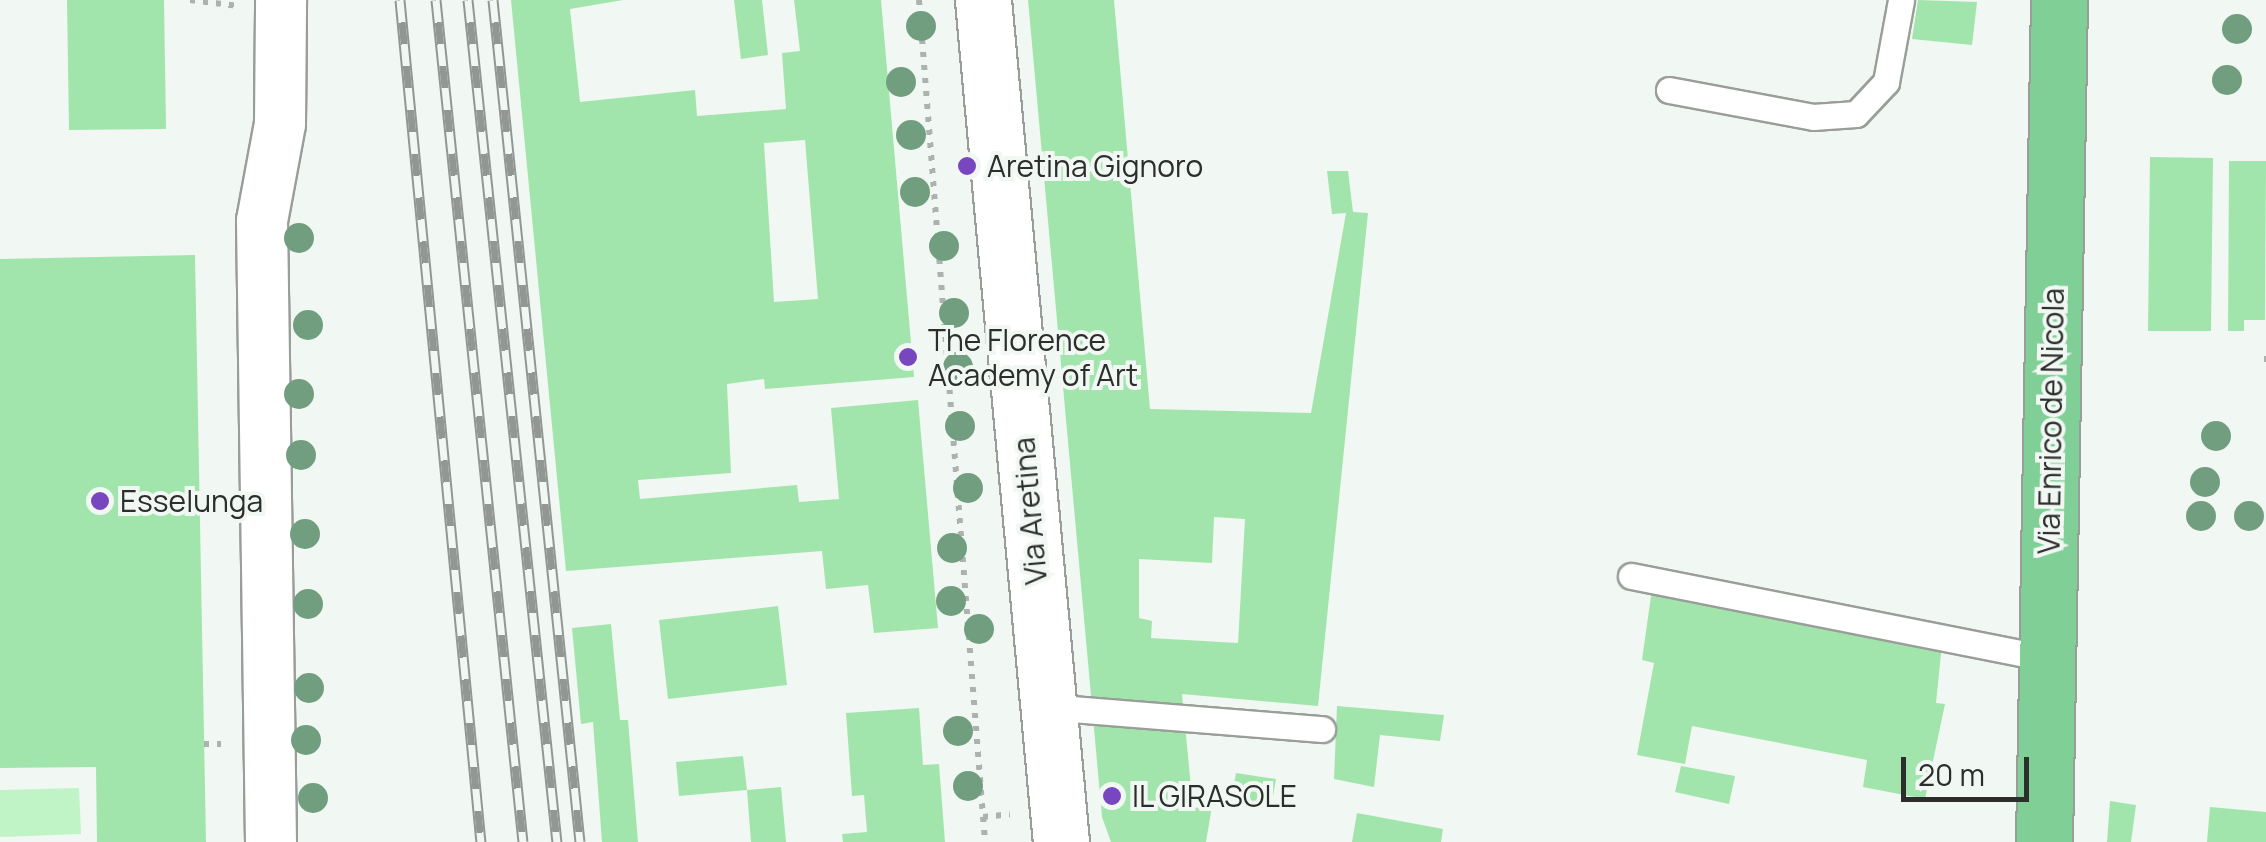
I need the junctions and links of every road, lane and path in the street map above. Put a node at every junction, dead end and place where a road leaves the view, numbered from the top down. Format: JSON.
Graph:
{"nodes":[{"id":1,"x":280,"y":0,"type":"edge"},
{"id":2,"x":919,"y":0,"type":"edge"},
{"id":3,"x":983,"y":0,"type":"edge"},
{"id":4,"x":1901,"y":0,"type":"edge"},
{"id":5,"x":2059,"y":0,"type":"edge"},
{"id":6,"x":1669,"y":90,"type":"dead end"},
{"id":7,"x":1631,"y":576,"type":"dead end"},
{"id":8,"x":2046,"y":658,"type":"junction"},
{"id":9,"x":1046,"y":707,"type":"junction"},
{"id":10,"x":1322,"y":729,"type":"dead end"},
{"id":11,"x":204,"y":744,"type":"dead end"},
{"id":12,"x":221,"y":744,"type":"dead end"},
{"id":13,"x":983,"y":817,"type":"junction"},
{"id":14,"x":1046,"y":827,"type":"edge"},
{"id":15,"x":271,"y":842,"type":"edge"},
{"id":16,"x":986,"y":842,"type":"edge"},
{"id":17,"x":2044,"y":842,"type":"edge"}],
"edges":[{"from":1,"to":15,"type":"street"},
{"from":2,"to":13,"type":"path"},
{"from":3,"to":9,"type":"street","name":"Via Aretina"},
{"from":4,"to":6,"type":"lane"},
{"from":5,"to":8,"type":"main road","name":"Via Enrico de Nicola"},
{"from":7,"to":8,"type":"lane"},
{"from":8,"to":17,"type":"main road","name":"Via Enrico de Nicola"},
{"from":9,"to":10,"type":"lane"},
{"from":9,"to":14,"type":"street","name":"Via Aretina"},
{"from":11,"to":12,"type":"path"},
{"from":13,"to":14,"type":"path"},
{"from":13,"to":16,"type":"path"}]}
